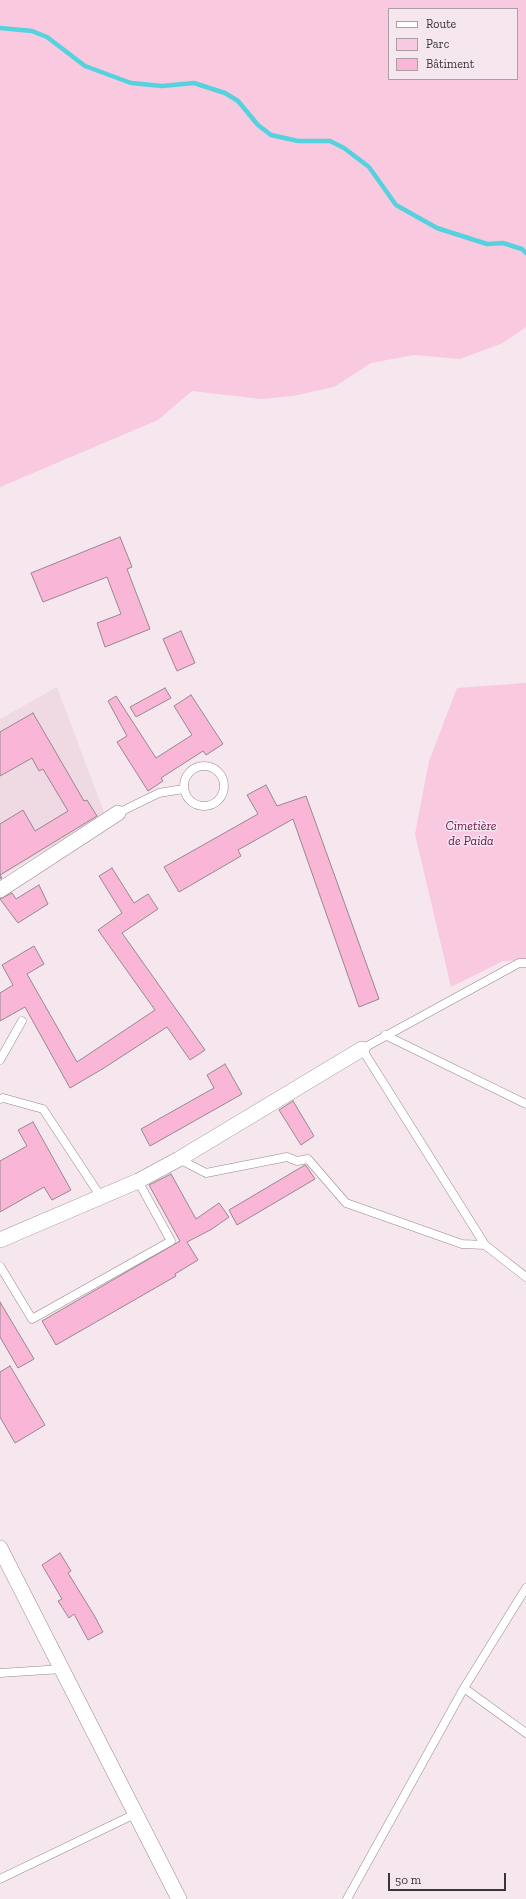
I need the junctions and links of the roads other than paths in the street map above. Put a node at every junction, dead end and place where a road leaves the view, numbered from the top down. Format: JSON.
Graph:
{"nodes":[{"id":1,"x":183,"y":789,"type":"junction"},
{"id":2,"x":118,"y":813,"type":"joint"},
{"id":3,"x":0,"y":890,"type":"edge"},
{"id":4,"x":526,"y":963,"type":"edge"},
{"id":5,"x":22,"y":1021,"type":"dead end"},
{"id":6,"x":385,"y":1035,"type":"junction"},
{"id":7,"x":362,"y":1049,"type":"junction"},
{"id":8,"x":0,"y":1060,"type":"edge"},
{"id":9,"x":0,"y":1099,"type":"edge"},
{"id":10,"x":526,"y":1104,"type":"edge"},
{"id":11,"x":179,"y":1159,"type":"junction"},
{"id":12,"x":138,"y":1181,"type":"junction"},
{"id":13,"x":101,"y":1197,"type":"junction"},
{"id":14,"x":0,"y":1240,"type":"edge"},
{"id":15,"x":485,"y":1245,"type":"junction"},
{"id":16,"x":0,"y":1266,"type":"edge"},
{"id":17,"x":526,"y":1276,"type":"edge"},
{"id":18,"x":0,"y":1548,"type":"edge"},
{"id":19,"x":526,"y":1588,"type":"edge"},
{"id":20,"x":62,"y":1669,"type":"junction"},
{"id":21,"x":0,"y":1673,"type":"edge"},
{"id":22,"x":464,"y":1688,"type":"junction"},
{"id":23,"x":526,"y":1733,"type":"edge"},
{"id":24,"x":135,"y":1814,"type":"junction"},
{"id":25,"x":0,"y":1878,"type":"edge"},
{"id":26,"x":179,"y":1899,"type":"edge"},
{"id":27,"x":347,"y":1899,"type":"edge"}],
"edges":[{"from":1,"to":1,"type":"lane"},
{"from":1,"to":2,"type":"lane"},
{"from":2,"to":3,"type":"street"},
{"from":4,"to":6,"type":"lane"},
{"from":5,"to":8,"type":"lane"},
{"from":6,"to":7,"type":"lane"},
{"from":6,"to":10,"type":"lane"},
{"from":7,"to":11,"type":"street"},
{"from":7,"to":15,"type":"lane"},
{"from":9,"to":13,"type":"lane"},
{"from":11,"to":12,"type":"street"},
{"from":11,"to":15,"type":"lane"},
{"from":12,"to":13,"type":"street"},
{"from":12,"to":16,"type":"lane"},
{"from":13,"to":14,"type":"street"},
{"from":15,"to":17,"type":"lane"},
{"from":18,"to":20,"type":"street"},
{"from":19,"to":22,"type":"lane"},
{"from":20,"to":21,"type":"lane"},
{"from":20,"to":24,"type":"street"},
{"from":22,"to":23,"type":"lane"},
{"from":22,"to":27,"type":"lane"},
{"from":24,"to":25,"type":"lane"},
{"from":24,"to":26,"type":"street"}]}
